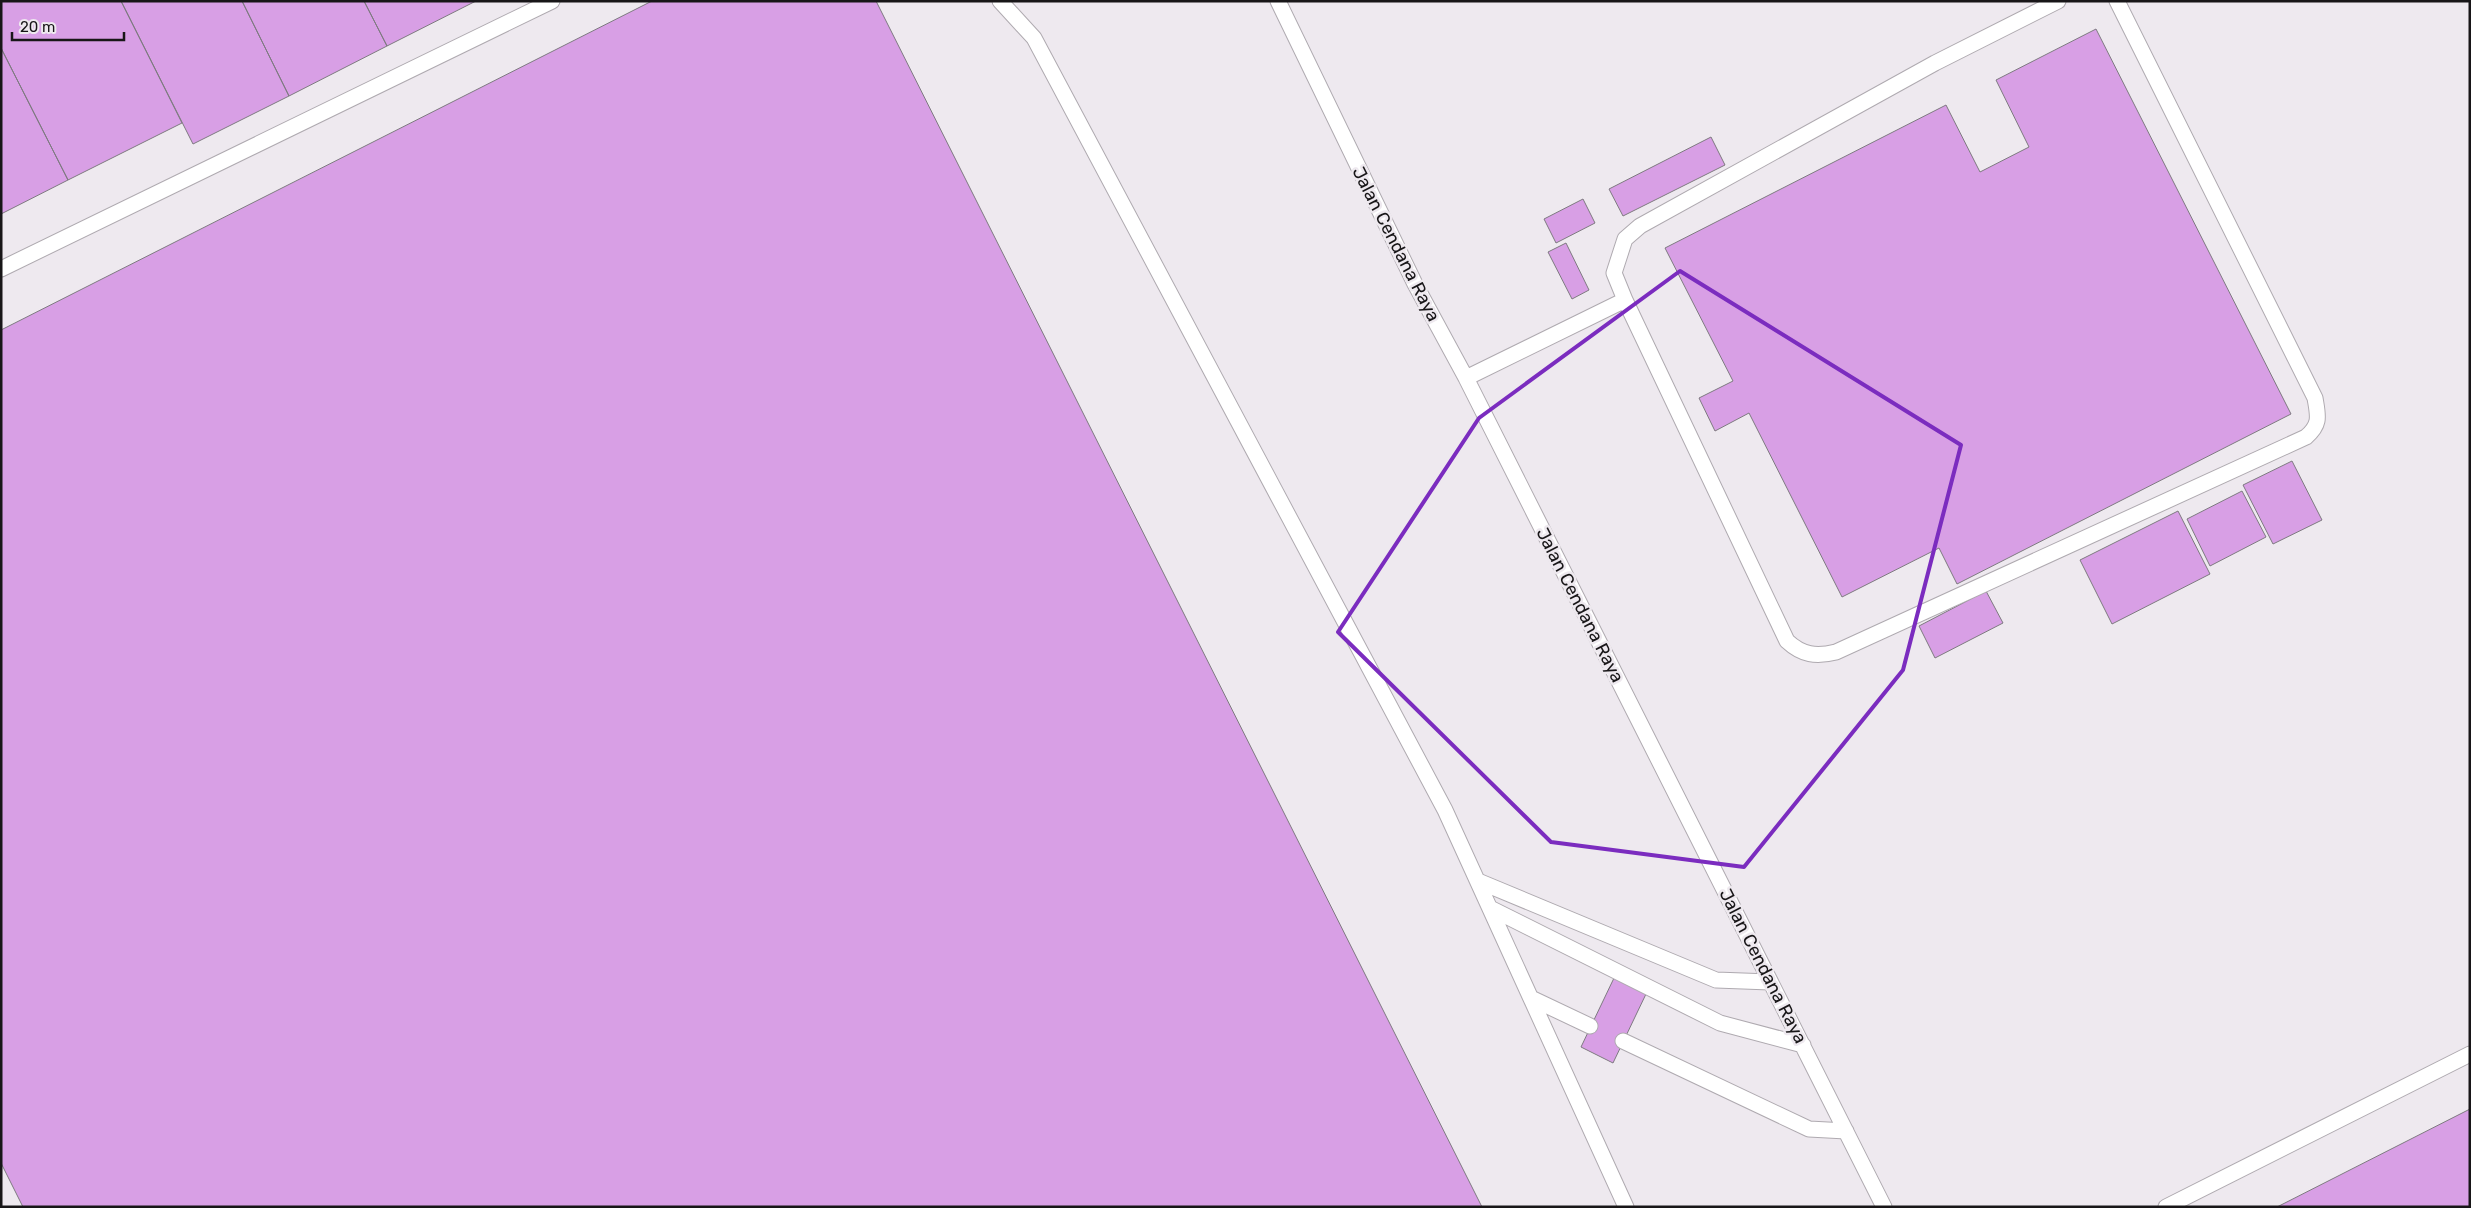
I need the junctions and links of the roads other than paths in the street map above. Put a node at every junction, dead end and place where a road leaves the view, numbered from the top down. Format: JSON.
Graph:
{"nodes":[{"id":1,"x":552,"y":1,"type":"edge"},
{"id":2,"x":1000,"y":1,"type":"edge"},
{"id":3,"x":1278,"y":1,"type":"edge"},
{"id":4,"x":2058,"y":1,"type":"edge"},
{"id":5,"x":2117,"y":1,"type":"edge"},
{"id":6,"x":1,"y":269,"type":"edge"},
{"id":7,"x":1625,"y":300,"type":"junction"},
{"id":8,"x":1466,"y":378,"type":"junction"},
{"id":9,"x":1478,"y":880,"type":"junction"},
{"id":10,"x":1490,"y":908,"type":"junction"},
{"id":11,"x":1770,"y":982,"type":"junction"},
{"id":12,"x":1533,"y":999,"type":"junction"},
{"id":13,"x":1590,"y":1026,"type":"dead end"},
{"id":14,"x":1623,"y":1041,"type":"dead end"},
{"id":15,"x":1803,"y":1045,"type":"junction"},
{"id":16,"x":2470,"y":1054,"type":"edge"},
{"id":17,"x":1846,"y":1131,"type":"junction"},
{"id":18,"x":1626,"y":1207,"type":"edge"},
{"id":19,"x":1884,"y":1207,"type":"edge"},
{"id":20,"x":2166,"y":1207,"type":"edge"}],
"edges":[{"from":1,"to":6,"type":"lane"},
{"from":2,"to":9,"type":"lane"},
{"from":3,"to":8,"type":"lane","name":"Jalan Cendana Raya"},
{"from":4,"to":7,"type":"lane"},
{"from":5,"to":7,"type":"lane"},
{"from":7,"to":8,"type":"lane"},
{"from":8,"to":11,"type":"lane","name":"Jalan Cendana Raya"},
{"from":9,"to":10,"type":"lane"},
{"from":9,"to":11,"type":"lane"},
{"from":10,"to":12,"type":"lane"},
{"from":10,"to":15,"type":"lane"},
{"from":11,"to":15,"type":"lane","name":"Jalan Cendana Raya"},
{"from":12,"to":13,"type":"lane"},
{"from":12,"to":18,"type":"lane"},
{"from":14,"to":17,"type":"lane"},
{"from":15,"to":17,"type":"lane","name":"Jalan Cendana Raya"},
{"from":16,"to":20,"type":"lane"},
{"from":17,"to":19,"type":"lane","name":"Jalan Cendana Raya"}]}
